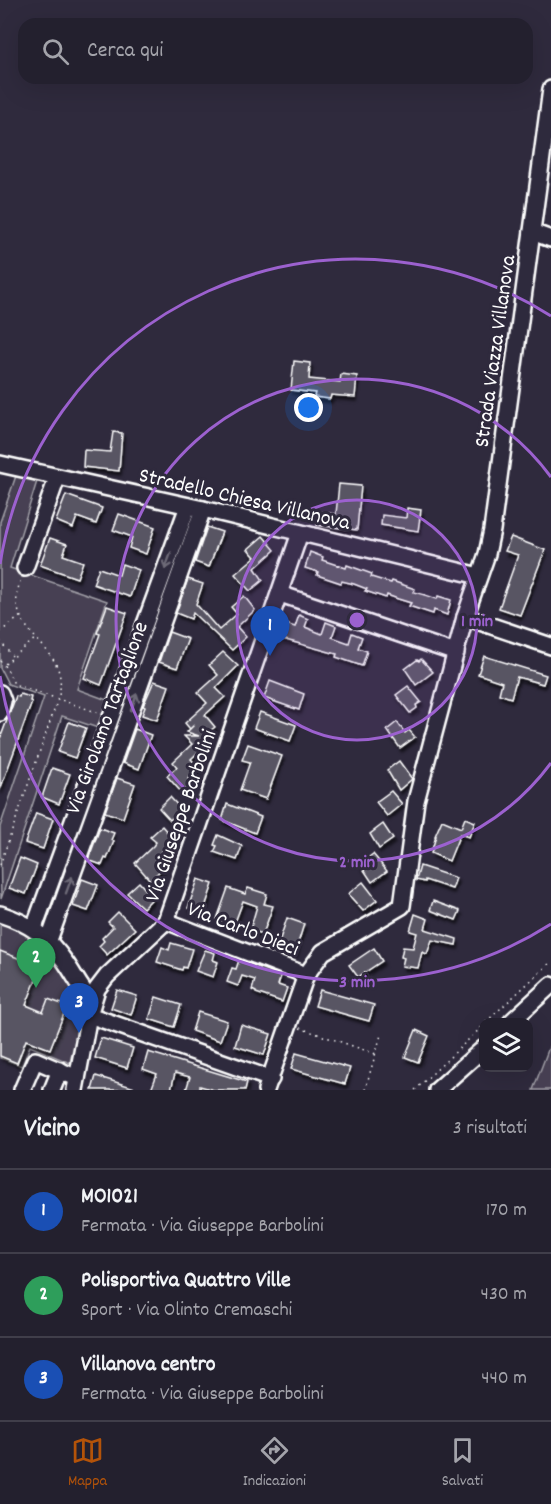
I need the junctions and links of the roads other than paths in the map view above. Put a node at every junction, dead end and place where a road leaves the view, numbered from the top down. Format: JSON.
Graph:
{"nodes":[{"id":1,"x":551,"y":89,"type":"edge"},
{"id":2,"x":532,"y":232,"type":"junction"},
{"id":3,"x":551,"y":239,"type":"edge"},
{"id":4,"x":0,"y":464,"type":"edge"},
{"id":5,"x":57,"y":478,"type":"junction"},
{"id":6,"x":196,"y":507,"type":"junction"},
{"id":7,"x":300,"y":533,"type":"junction"},
{"id":8,"x":25,"y":568,"type":"road end"},
{"id":9,"x":479,"y":576,"type":"junction"},
{"id":10,"x":280,"y":594,"type":"junction"},
{"id":11,"x":465,"y":617,"type":"junction"},
{"id":12,"x":551,"y":646,"type":"edge"},
{"id":13,"x":456,"y":653,"type":"junction"},
{"id":14,"x":0,"y":693,"type":"edge"},
{"id":15,"x":0,"y":713,"type":"edge"},
{"id":16,"x":0,"y":914,"type":"edge"},
{"id":17,"x":166,"y":921,"type":"junction"},
{"id":18,"x":34,"y":928,"type":"junction"},
{"id":19,"x":49,"y":940,"type":"junction"},
{"id":20,"x":306,"y":975,"type":"junction"},
{"id":21,"x":551,"y":985,"type":"edge"},
{"id":22,"x":91,"y":1008,"type":"junction"},
{"id":23,"x":516,"y":1018,"type":"edge"},
{"id":24,"x":479,"y":1052,"type":"edge"},
{"id":25,"x":60,"y":1070,"type":"junction"},
{"id":26,"x":76,"y":1084,"type":"edge"},
{"id":27,"x":268,"y":1084,"type":"edge"},
{"id":28,"x":22,"y":1090,"type":"edge"},
{"id":29,"x":52,"y":1090,"type":"edge"},
{"id":30,"x":437,"y":1090,"type":"edge"}],
"edges":[{"from":1,"to":2,"type":"street","name":"Strada Viazza Villanova"},
{"from":2,"to":3,"type":"street"},
{"from":2,"to":9,"type":"street","name":"Strada Viazza Villanova"},
{"from":4,"to":5,"type":"street","name":"Stradello Chiesa Villanova"},
{"from":5,"to":6,"type":"street","name":"Stradello Chiesa Villanova"},
{"from":5,"to":8,"type":"street"},
{"from":6,"to":7,"type":"street","name":"Stradello Chiesa Villanova"},
{"from":6,"to":18,"type":"street","name":"Via Girolamo Tartaglione","one_way":true},
{"from":19,"to":6,"type":"street","name":"Via Girolamo Tartaglione","one_way":true},
{"from":7,"to":9,"type":"street","name":"Stradello Chiesa Villanova"},
{"from":7,"to":10,"type":"street","name":"Via Giuseppe Barbolini"},
{"from":9,"to":11,"type":"street","name":"Strada Viazza Villanova"},
{"from":10,"to":13,"type":"street"},
{"from":10,"to":17,"type":"street","name":"Via Giuseppe Barbolini"},
{"from":11,"to":12,"type":"street"},
{"from":11,"to":13,"type":"street","name":"Strada Viazza Villanova"},
{"from":13,"to":20,"type":"street","name":"Strada Viazza Villanova"},
{"from":14,"to":15,"type":"street"},
{"from":16,"to":18,"type":"street"},
{"from":17,"to":20,"type":"street","name":"Via Carlo Dieci"},
{"from":17,"to":22,"type":"street","name":"Via Giuseppe Barbolini"},
{"from":18,"to":19,"type":"street"},
{"from":19,"to":22,"type":"street"},
{"from":20,"to":27,"type":"street","name":"Strada Viazza Villanova"},
{"from":21,"to":23,"type":"street"},
{"from":22,"to":26,"type":"street","name":"Via Giuseppe Barbolini"},
{"from":22,"to":27,"type":"street"},
{"from":24,"to":30,"type":"street"},
{"from":25,"to":26,"type":"street"},
{"from":25,"to":28,"type":"street"},
{"from":25,"to":29,"type":"street"}]}
